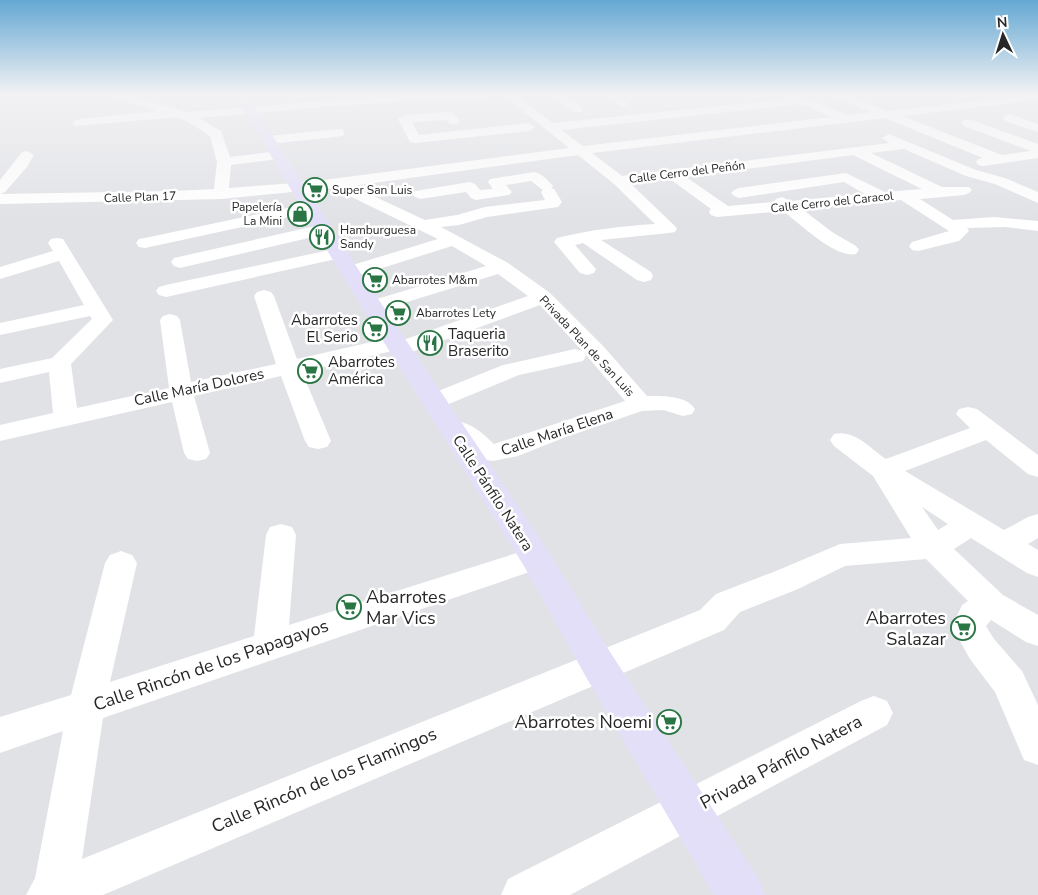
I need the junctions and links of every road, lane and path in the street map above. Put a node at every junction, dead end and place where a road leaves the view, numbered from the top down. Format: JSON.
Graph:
{"nodes":[{"id":1,"x":217,"y":136,"type":"edge"},
{"id":2,"x":265,"y":136,"type":"edge"},
{"id":3,"x":413,"y":136,"type":"edge"},
{"id":4,"x":425,"y":136,"type":"edge"},
{"id":5,"x":457,"y":136,"type":"edge"},
{"id":6,"x":561,"y":136,"type":"edge"},
{"id":7,"x":676,"y":136,"type":"edge"},
{"id":8,"x":861,"y":136,"type":"junction"},
{"id":9,"x":941,"y":136,"type":"edge"},
{"id":10,"x":997,"y":136,"type":"edge"},
{"id":11,"x":337,"y":138,"type":"dead end"},
{"id":12,"x":904,"y":145,"type":"junction"},
{"id":13,"x":274,"y":148,"type":"junction"},
{"id":14,"x":576,"y":148,"type":"junction"},
{"id":15,"x":1038,"y":149,"type":"edge"},
{"id":16,"x":1038,"y":154,"type":"edge"},
{"id":17,"x":27,"y":155,"type":"dead end"},
{"id":18,"x":998,"y":159,"type":"junction"},
{"id":19,"x":473,"y":161,"type":"junction"},
{"id":20,"x":224,"y":162,"type":"junction"},
{"id":21,"x":952,"y":166,"type":"junction"},
{"id":22,"x":457,"y":167,"type":"junction"},
{"id":23,"x":672,"y":174,"type":"junction"},
{"id":24,"x":619,"y":181,"type":"junction"},
{"id":25,"x":325,"y":183,"type":"junction"},
{"id":26,"x":291,"y":186,"type":"junction"},
{"id":27,"x":470,"y":187,"type":"junction"},
{"id":28,"x":0,"y":189,"type":"edge"},
{"id":29,"x":764,"y":189,"type":"junction"},
{"id":30,"x":964,"y":190,"type":"dead end"},
{"id":31,"x":938,"y":191,"type":"junction"},
{"id":32,"x":738,"y":192,"type":"dead end"},
{"id":33,"x":221,"y":194,"type":"junction"},
{"id":34,"x":420,"y":194,"type":"dead end"},
{"id":35,"x":903,"y":195,"type":"junction"},
{"id":36,"x":171,"y":196,"type":"junction"},
{"id":37,"x":96,"y":198,"type":"junction"},
{"id":38,"x":1038,"y":198,"type":"edge"},
{"id":39,"x":0,"y":199,"type":"edge"},
{"id":40,"x":879,"y":204,"type":"junction"},
{"id":41,"x":788,"y":207,"type":"junction"},
{"id":42,"x":311,"y":208,"type":"junction"},
{"id":43,"x":156,"y":211,"type":"dead end"},
{"id":44,"x":207,"y":214,"type":"dead end"},
{"id":45,"x":79,"y":215,"type":"dead end"},
{"id":46,"x":950,"y":224,"type":"junction"},
{"id":47,"x":423,"y":225,"type":"junction"},
{"id":48,"x":1038,"y":226,"type":"edge"},
{"id":49,"x":217,"y":228,"type":"junction"},
{"id":50,"x":324,"y":229,"type":"junction"},
{"id":51,"x":650,"y":230,"type":"junction"},
{"id":52,"x":585,"y":238,"type":"junction"},
{"id":53,"x":454,"y":240,"type":"junction"},
{"id":54,"x":144,"y":243,"type":"dead end"},
{"id":55,"x":918,"y":246,"type":"dead end"},
{"id":56,"x":666,"y":247,"type":"dead end"},
{"id":57,"x":850,"y":250,"type":"dead end"},
{"id":58,"x":338,"y":253,"type":"junction"},
{"id":59,"x":180,"y":262,"type":"dead end"},
{"id":60,"x":501,"y":267,"type":"junction"},
{"id":61,"x":587,"y":269,"type":"dead end"},
{"id":62,"x":350,"y":272,"type":"junction"},
{"id":63,"x":0,"y":273,"type":"edge"},
{"id":64,"x":644,"y":276,"type":"dead end"},
{"id":65,"x":166,"y":291,"type":"dead end"},
{"id":66,"x":264,"y":296,"type":"dead end"},
{"id":67,"x":543,"y":296,"type":"junction"},
{"id":68,"x":374,"y":306,"type":"junction"},
{"id":69,"x":96,"y":309,"type":"junction"},
{"id":70,"x":170,"y":320,"type":"dead end"},
{"id":71,"x":0,"y":329,"type":"edge"},
{"id":72,"x":400,"y":345,"type":"junction"},
{"id":73,"x":575,"y":356,"type":"dead end"},
{"id":74,"x":60,"y":363,"type":"junction"},
{"id":75,"x":289,"y":368,"type":"junction"},
{"id":76,"x":0,"y":376,"type":"edge"},
{"id":77,"x":181,"y":391,"type":"junction"},
{"id":78,"x":435,"y":401,"type":"junction"},
{"id":79,"x":640,"y":404,"type":"junction"},
{"id":80,"x":684,"y":409,"type":"dead end"},
{"id":81,"x":968,"y":414,"type":"dead end"},
{"id":82,"x":66,"y":418,"type":"junction"},
{"id":83,"x":452,"y":428,"type":"junction"},
{"id":84,"x":989,"y":430,"type":"junction"},
{"id":85,"x":0,"y":433,"type":"edge"},
{"id":86,"x":844,"y":440,"type":"dead end"},
{"id":87,"x":318,"y":441,"type":"dead end"},
{"id":88,"x":509,"y":450,"type":"junction"},
{"id":89,"x":197,"y":453,"type":"dead end"},
{"id":90,"x":1038,"y":468,"type":"edge"},
{"id":91,"x":479,"y":469,"type":"junction"},
{"id":92,"x":883,"y":470,"type":"junction"},
{"id":93,"x":970,"y":524,"type":"junction"},
{"id":94,"x":1038,"y":524,"type":"edge"},
{"id":95,"x":281,"y":535,"type":"dead end"},
{"id":96,"x":1003,"y":545,"type":"junction"},
{"id":97,"x":933,"y":546,"type":"junction"},
{"id":98,"x":536,"y":558,"type":"junction"},
{"id":99,"x":121,"y":563,"type":"dead end"},
{"id":100,"x":1038,"y":566,"type":"edge"},
{"id":101,"x":991,"y":604,"type":"junction"},
{"id":102,"x":1038,"y":632,"type":"edge"},
{"id":103,"x":270,"y":645,"type":"junction"},
{"id":104,"x":599,"y":666,"type":"junction"},
{"id":105,"x":86,"y":708,"type":"junction"},
{"id":106,"x":874,"y":713,"type":"dead end"},
{"id":107,"x":0,"y":735,"type":"edge"},
{"id":108,"x":1038,"y":747,"type":"edge"},
{"id":109,"x":688,"y":810,"type":"junction"},
{"id":110,"x":53,"y":894,"type":"edge"},
{"id":111,"x":529,"y":894,"type":"edge"},
{"id":112,"x":741,"y":895,"type":"edge"}],
"edges":[{"from":1,"to":20,"type":"street"},
{"from":2,"to":13,"type":"main road","name":"Calle Pánfilo Natera"},
{"from":3,"to":4,"type":"street"},
{"from":5,"to":19,"type":"street"},
{"from":6,"to":14,"type":"street"},
{"from":7,"to":14,"type":"street"},
{"from":8,"to":12,"type":"street","name":"Calle Cerro del Peñón"},
{"from":8,"to":12,"type":"street"},
{"from":8,"to":23,"type":"street","name":"Calle Cerro del Peñón"},
{"from":8,"to":31,"type":"street"},
{"from":9,"to":18,"type":"street"},
{"from":10,"to":15,"type":"street"},
{"from":11,"to":13,"type":"street"},
{"from":12,"to":21,"type":"street"},
{"from":13,"to":20,"type":"street"},
{"from":13,"to":26,"type":"main road","name":"Calle Pánfilo Natera"},
{"from":14,"to":19,"type":"street"},
{"from":14,"to":24,"type":"street"},
{"from":16,"to":18,"type":"street"},
{"from":17,"to":28,"type":"street"},
{"from":18,"to":21,"type":"street"},
{"from":19,"to":22,"type":"street"},
{"from":19,"to":25,"type":"street"},
{"from":20,"to":33,"type":"street"},
{"from":21,"to":38,"type":"street"},
{"from":22,"to":25,"type":"street"},
{"from":22,"to":27,"type":"street"},
{"from":23,"to":24,"type":"street","name":"Calle Cerro del Peñón"},
{"from":23,"to":41,"type":"street","name":"Calle Cerro del Caracol"},
{"from":24,"to":51,"type":"street"},
{"from":25,"to":26,"type":"street","name":"Calle Plan 17"},
{"from":25,"to":47,"type":"street","name":"Privada Plan de San Luis"},
{"from":26,"to":33,"type":"street","name":"Calle Plan 17"},
{"from":26,"to":42,"type":"main road","name":"Calle Pánfilo Natera"},
{"from":27,"to":34,"type":"street"},
{"from":27,"to":47,"type":"street"},
{"from":29,"to":32,"type":"street"},
{"from":29,"to":40,"type":"street"},
{"from":29,"to":41,"type":"street"},
{"from":30,"to":31,"type":"street","name":"Calle Cerro del Caracol"},
{"from":31,"to":35,"type":"street","name":"Calle Cerro del Caracol"},
{"from":33,"to":36,"type":"street","name":"Calle Plan 17"},
{"from":35,"to":40,"type":"street","name":"Calle Cerro del Caracol"},
{"from":35,"to":46,"type":"street"},
{"from":36,"to":37,"type":"street","name":"Calle Plan 17"},
{"from":36,"to":43,"type":"street"},
{"from":37,"to":39,"type":"street","name":"Calle Plan 17"},
{"from":37,"to":45,"type":"street"},
{"from":40,"to":41,"type":"street","name":"Calle Cerro del Caracol"},
{"from":41,"to":57,"type":"street"},
{"from":42,"to":49,"type":"street"},
{"from":42,"to":50,"type":"main road","name":"Calle Pánfilo Natera"},
{"from":44,"to":49,"type":"street"},
{"from":46,"to":48,"type":"street"},
{"from":46,"to":55,"type":"street"},
{"from":47,"to":53,"type":"street","name":"Privada Plan de San Luis"},
{"from":49,"to":54,"type":"street"},
{"from":50,"to":58,"type":"main road","name":"Calle Pánfilo Natera"},
{"from":50,"to":59,"type":"street"},
{"from":51,"to":52,"type":"street"},
{"from":51,"to":56,"type":"street"},
{"from":52,"to":61,"type":"street"},
{"from":52,"to":64,"type":"street"},
{"from":53,"to":60,"type":"street","name":"Privada Plan de San Luis"},
{"from":53,"to":62,"type":"street"},
{"from":58,"to":62,"type":"main road","name":"Calle Pánfilo Natera"},
{"from":58,"to":65,"type":"street"},
{"from":60,"to":67,"type":"street","name":"Privada Plan de San Luis"},
{"from":60,"to":68,"type":"street"},
{"from":62,"to":68,"type":"main road","name":"Calle Pánfilo Natera"},
{"from":63,"to":69,"type":"street"},
{"from":66,"to":75,"type":"street"},
{"from":67,"to":72,"type":"street","name":"Calle María Dolores"},
{"from":67,"to":79,"type":"street","name":"Privada Plan de San Luis"},
{"from":68,"to":72,"type":"main road","name":"Calle Pánfilo Natera"},
{"from":69,"to":71,"type":"street"},
{"from":69,"to":74,"type":"street"},
{"from":70,"to":77,"type":"street"},
{"from":72,"to":75,"type":"street","name":"Calle María Dolores"},
{"from":72,"to":78,"type":"main road","name":"Calle Pánfilo Natera"},
{"from":73,"to":78,"type":"street"},
{"from":74,"to":76,"type":"street"},
{"from":74,"to":82,"type":"street"},
{"from":75,"to":77,"type":"street","name":"Calle María Dolores"},
{"from":75,"to":87,"type":"street"},
{"from":77,"to":82,"type":"street","name":"Calle María Dolores"},
{"from":77,"to":89,"type":"street"},
{"from":78,"to":83,"type":"main road","name":"Calle Pánfilo Natera"},
{"from":79,"to":80,"type":"street","name":"Privada Plan de San Luis"},
{"from":79,"to":88,"type":"street","name":"Calle María Elena"},
{"from":81,"to":84,"type":"street"},
{"from":82,"to":85,"type":"street","name":"Calle María Dolores"},
{"from":83,"to":88,"type":"street","name":"Calle María Elena"},
{"from":83,"to":91,"type":"main road","name":"Calle Pánfilo Natera"},
{"from":84,"to":90,"type":"street"},
{"from":84,"to":92,"type":"street"},
{"from":86,"to":92,"type":"street"},
{"from":88,"to":91,"type":"street"},
{"from":91,"to":98,"type":"main road","name":"Calle Pánfilo Natera"},
{"from":92,"to":93,"type":"street"},
{"from":92,"to":97,"type":"street"},
{"from":93,"to":96,"type":"street"},
{"from":93,"to":97,"type":"street"},
{"from":94,"to":96,"type":"street"},
{"from":95,"to":103,"type":"street"},
{"from":96,"to":100,"type":"street"},
{"from":97,"to":101,"type":"street"},
{"from":97,"to":104,"type":"street","name":"Calle Rincón de los Flamingos"},
{"from":98,"to":103,"type":"street","name":"Calle Rincón de los Papagayos"},
{"from":98,"to":104,"type":"main road","name":"Calle Pánfilo Natera"},
{"from":99,"to":105,"type":"street"},
{"from":101,"to":102,"type":"street"},
{"from":101,"to":108,"type":"street"},
{"from":103,"to":105,"type":"street","name":"Calle Rincón de los Papagayos"},
{"from":104,"to":109,"type":"main road","name":"Calle Pánfilo Natera"},
{"from":104,"to":110,"type":"street","name":"Calle Rincón de los Flamingos"},
{"from":105,"to":107,"type":"street","name":"Calle Rincón de los Papagayos"},
{"from":105,"to":110,"type":"street"},
{"from":106,"to":109,"type":"street","name":"Privada Pánfilo Natera"},
{"from":109,"to":111,"type":"street","name":"Privada Pánfilo Natera"},
{"from":109,"to":112,"type":"main road","name":"Calle Pánfilo Natera"}]}
